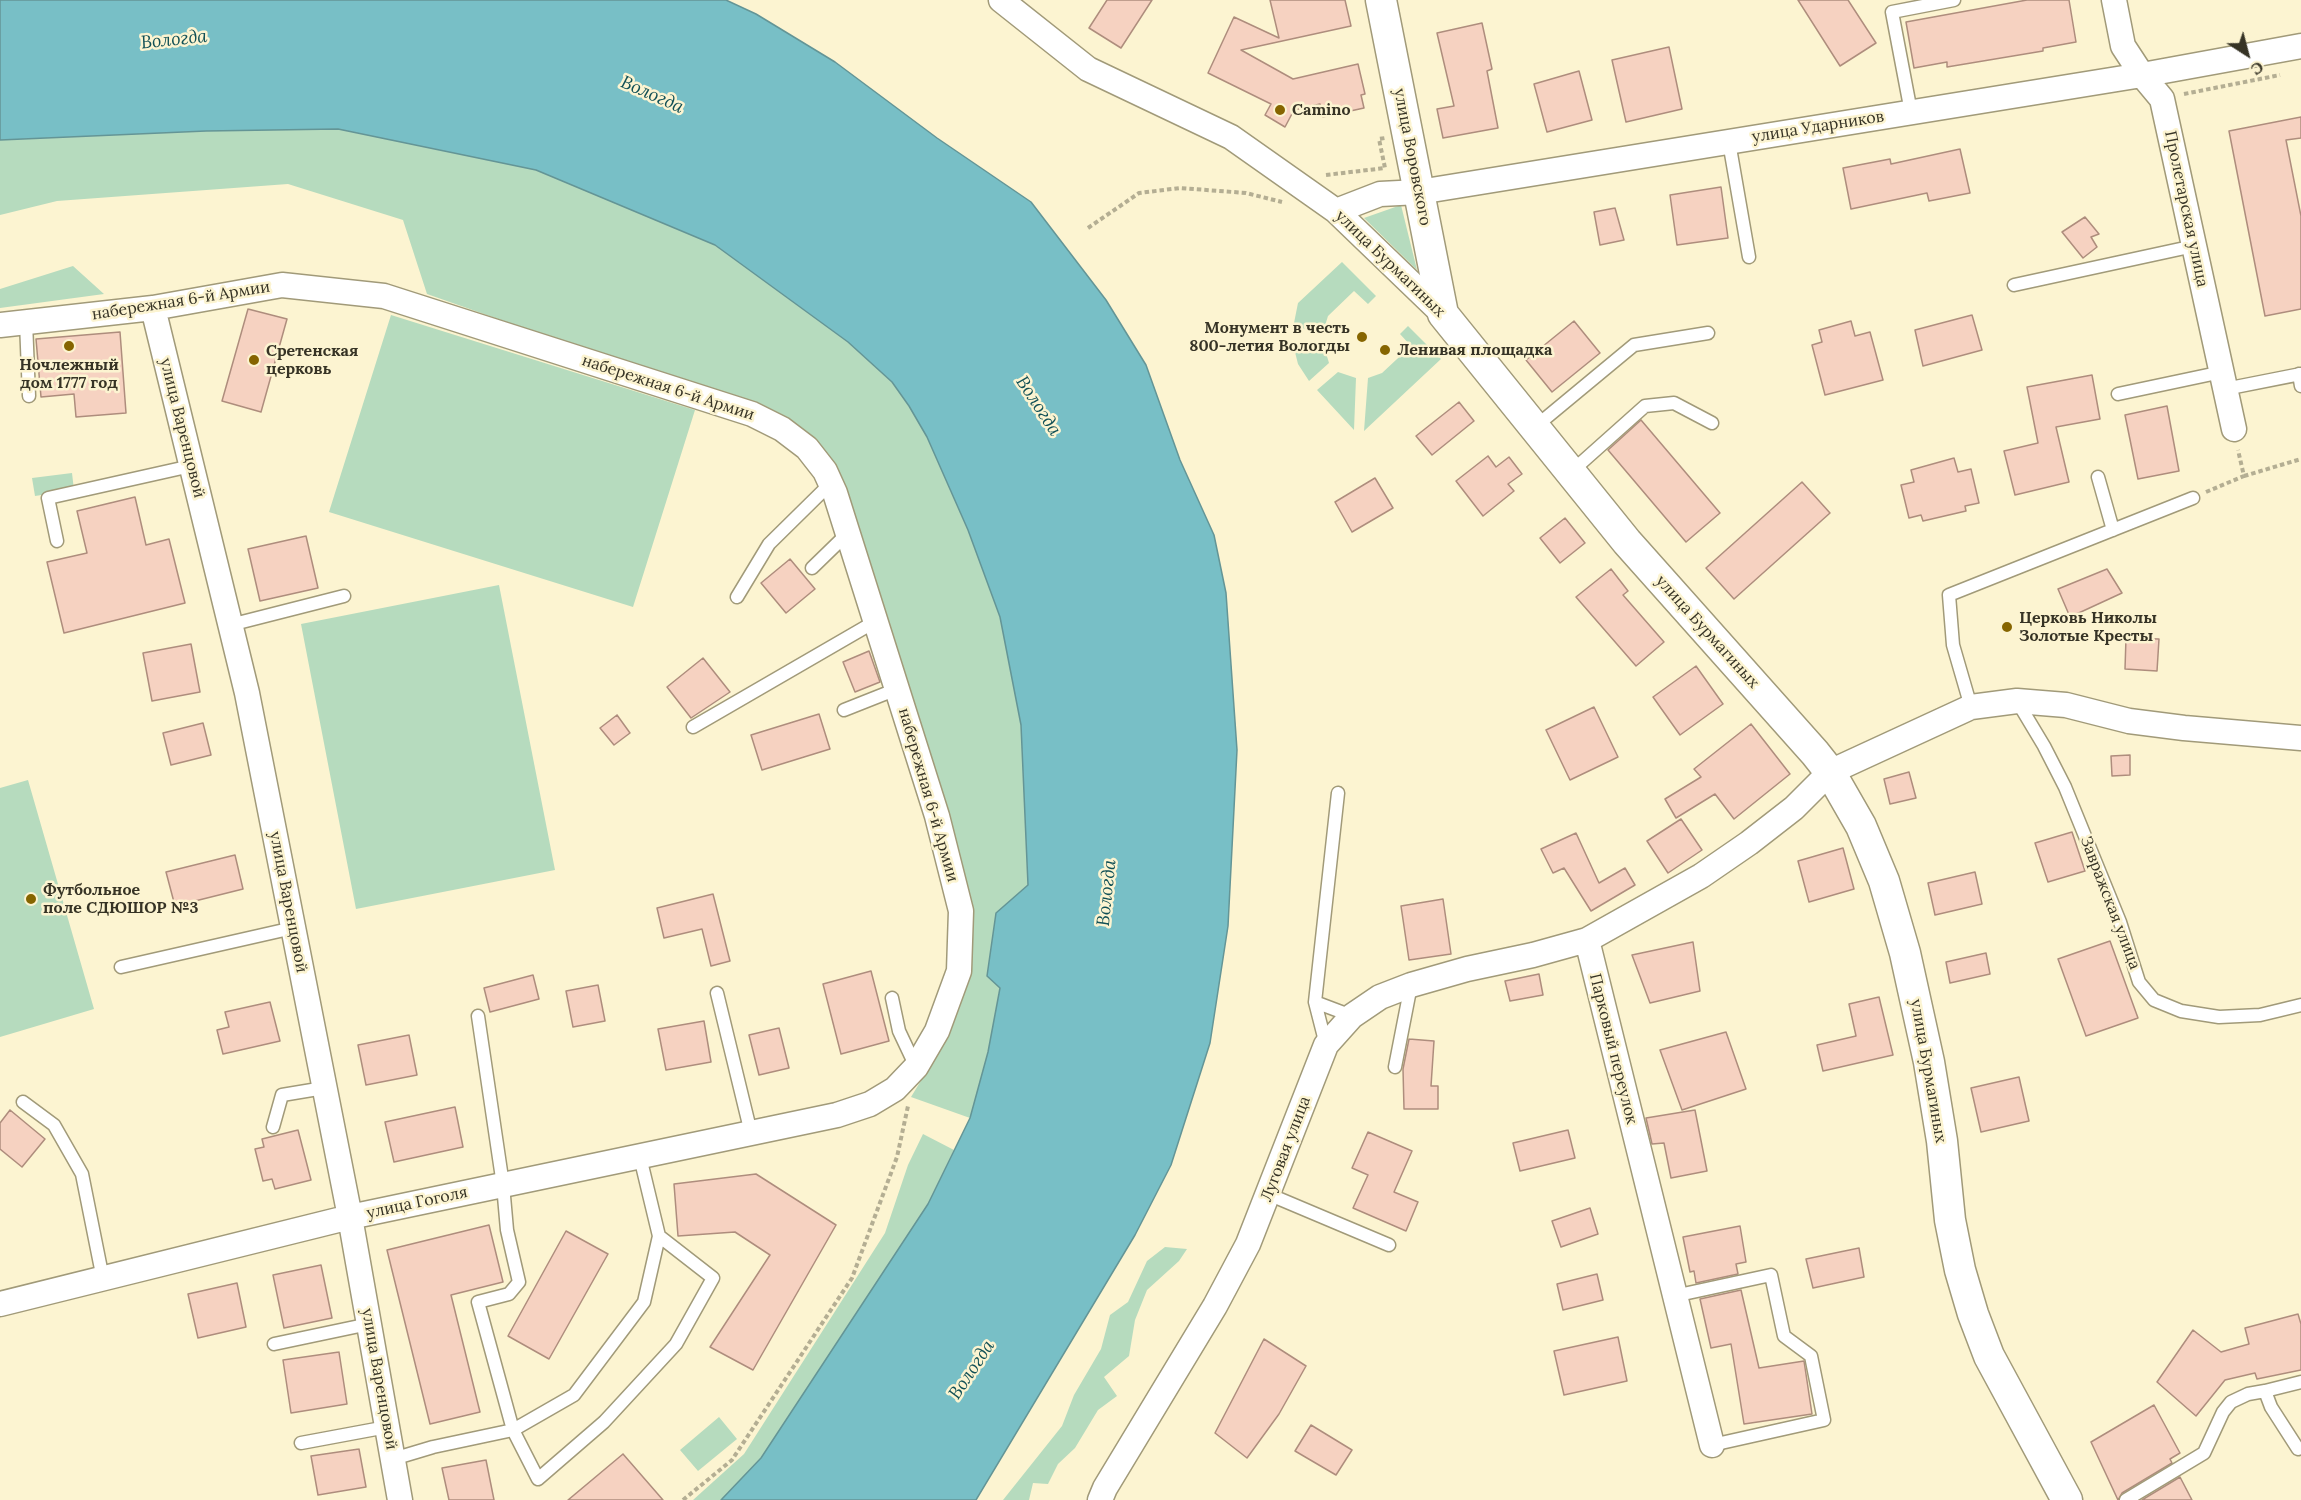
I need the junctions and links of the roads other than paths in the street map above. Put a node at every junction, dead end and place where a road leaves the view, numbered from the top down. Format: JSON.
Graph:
{"nodes":[{"id":1,"x":1001,"y":0,"type":"edge"},
{"id":2,"x":1381,"y":0,"type":"edge"},
{"id":3,"x":1950,"y":0,"type":"edge"},
{"id":4,"x":2114,"y":0,"type":"edge"},
{"id":5,"x":2301,"y":46,"type":"edge"},
{"id":6,"x":2142,"y":75,"type":"junction"},
{"id":7,"x":1911,"y":112,"type":"junction"},
{"id":8,"x":1729,"y":142,"type":"junction"},
{"id":9,"x":1419,"y":192,"type":"junction"},
{"id":10,"x":1336,"y":211,"type":"junction"},
{"id":11,"x":2194,"y":246,"type":"junction"},
{"id":12,"x":1749,"y":257,"type":"dead end"},
{"id":13,"x":2014,"y":285,"type":"dead end"},
{"id":14,"x":153,"y":308,"type":"junction"},
{"id":15,"x":1443,"y":314,"type":"junction"},
{"id":16,"x":26,"y":322,"type":"junction"},
{"id":17,"x":0,"y":325,"type":"edge"},
{"id":18,"x":1708,"y":333,"type":"dead end"},
{"id":19,"x":2300,"y":378,"type":"edge"},
{"id":20,"x":2223,"y":380,"type":"junction"},
{"id":21,"x":2118,"y":394,"type":"dead end"},
{"id":22,"x":29,"y":396,"type":"dead end"},
{"id":23,"x":1712,"y":423,"type":"dead end"},
{"id":24,"x":1535,"y":427,"type":"junction"},
{"id":25,"x":2234,"y":429,"type":"road end"},
{"id":26,"x":191,"y":466,"type":"junction"},
{"id":27,"x":1571,"y":472,"type":"junction"},
{"id":28,"x":2098,"y":477,"type":"dead end"},
{"id":29,"x":831,"y":483,"type":"junction"},
{"id":30,"x":2193,"y":498,"type":"road end"},
{"id":31,"x":2113,"y":530,"type":"junction"},
{"id":32,"x":848,"y":533,"type":"junction"},
{"id":33,"x":57,"y":541,"type":"dead end"},
{"id":34,"x":812,"y":568,"type":"dead end"},
{"id":35,"x":344,"y":596,"type":"dead end"},
{"id":36,"x":737,"y":597,"type":"dead end"},
{"id":37,"x":876,"y":621,"type":"junction"},
{"id":38,"x":230,"y":625,"type":"junction"},
{"id":39,"x":897,"y":689,"type":"junction"},
{"id":40,"x":2017,"y":701,"type":"junction"},
{"id":41,"x":1971,"y":707,"type":"junction"},
{"id":42,"x":844,"y":710,"type":"dead end"},
{"id":43,"x":693,"y":727,"type":"dead end"},
{"id":44,"x":2301,"y":738,"type":"edge"},
{"id":45,"x":1830,"y":772,"type":"junction"},
{"id":46,"x":1338,"y":793,"type":"dead end"},
{"id":47,"x":293,"y":928,"type":"junction"},
{"id":48,"x":1587,"y":940,"type":"junction"},
{"id":49,"x":121,"y":968,"type":"dead end"},
{"id":50,"x":1411,"y":985,"type":"junction"},
{"id":51,"x":717,"y":993,"type":"dead end"},
{"id":52,"x":892,"y":998,"type":"dead end"},
{"id":53,"x":1315,"y":1002,"type":"junction"},
{"id":54,"x":2301,"y":1005,"type":"edge"},
{"id":55,"x":478,"y":1016,"type":"dead end"},
{"id":56,"x":1352,"y":1016,"type":"junction"},
{"id":57,"x":1326,"y":1045,"type":"junction"},
{"id":58,"x":916,"y":1067,"type":"junction"},
{"id":59,"x":1395,"y":1067,"type":"dead end"},
{"id":60,"x":324,"y":1088,"type":"junction"},
{"id":61,"x":23,"y":1102,"type":"dead end"},
{"id":62,"x":837,"y":1115,"type":"joint"},
{"id":63,"x":273,"y":1127,"type":"dead end"},
{"id":64,"x":751,"y":1133,"type":"junction"},
{"id":65,"x":640,"y":1156,"type":"junction"},
{"id":66,"x":503,"y":1185,"type":"junction"},
{"id":67,"x":1268,"y":1194,"type":"junction"},
{"id":68,"x":350,"y":1217,"type":"junction"},
{"id":69,"x":659,"y":1236,"type":"junction"},
{"id":70,"x":1389,"y":1245,"type":"dead end"},
{"id":71,"x":103,"y":1279,"type":"junction"},
{"id":72,"x":1674,"y":1296,"type":"junction"},
{"id":73,"x":0,"y":1304,"type":"edge"},
{"id":74,"x":369,"y":1324,"type":"junction"},
{"id":75,"x":274,"y":1344,"type":"dead end"},
{"id":76,"x":2301,"y":1382,"type":"edge"},
{"id":77,"x":2265,"y":1391,"type":"junction"},
{"id":78,"x":387,"y":1427,"type":"junction"},
{"id":79,"x":513,"y":1430,"type":"junction"},
{"id":80,"x":301,"y":1443,"type":"dead end"},
{"id":81,"x":1712,"y":1445,"type":"joint"},
{"id":82,"x":2298,"y":1449,"type":"dead end"},
{"id":83,"x":393,"y":1459,"type":"junction"},
{"id":84,"x":400,"y":1500,"type":"edge"},
{"id":85,"x":1100,"y":1500,"type":"edge"},
{"id":86,"x":2067,"y":1500,"type":"edge"},
{"id":87,"x":2126,"y":1500,"type":"edge"}],
"edges":[{"from":1,"to":10,"type":"street","name":"улица Бурмагиных"},
{"from":2,"to":9,"type":"street","name":"улица Воровского"},
{"from":3,"to":7,"type":"lane"},
{"from":4,"to":6,"type":"street","name":"Пролетарская улица"},
{"from":5,"to":6,"type":"street","name":"улица Ударников"},
{"from":6,"to":7,"type":"street","name":"улица Ударников"},
{"from":6,"to":11,"type":"street","name":"Пролетарская улица"},
{"from":7,"to":8,"type":"street","name":"улица Ударников"},
{"from":8,"to":9,"type":"street","name":"улица Ударников"},
{"from":8,"to":12,"type":"lane"},
{"from":9,"to":10,"type":"street","name":"улица Ударников"},
{"from":9,"to":15,"type":"street","name":"улица Воровского"},
{"from":10,"to":15,"type":"street","name":"улица Бурмагиных"},
{"from":11,"to":13,"type":"lane"},
{"from":11,"to":20,"type":"street","name":"Пролетарская улица"},
{"from":14,"to":16,"type":"street","name":"набережная 6-й Армии"},
{"from":14,"to":26,"type":"street","name":"улица Варенцовой"},
{"from":14,"to":29,"type":"street","name":"набережная 6-й Армии"},
{"from":15,"to":24,"type":"street","name":"улица Бурмагиных"},
{"from":16,"to":17,"type":"street","name":"набережная 6-й Армии"},
{"from":16,"to":22,"type":"lane"},
{"from":18,"to":24,"type":"lane"},
{"from":19,"to":20,"type":"lane"},
{"from":20,"to":21,"type":"lane"},
{"from":20,"to":25,"type":"street","name":"Пролетарская улица"},
{"from":23,"to":27,"type":"lane"},
{"from":24,"to":27,"type":"street","name":"улица Бурмагиных"},
{"from":26,"to":33,"type":"lane"},
{"from":26,"to":38,"type":"street","name":"улица Варенцовой"},
{"from":27,"to":45,"type":"street","name":"улица Бурмагиных"},
{"from":28,"to":31,"type":"lane"},
{"from":29,"to":32,"type":"street","name":"набережная 6-й Армии"},
{"from":29,"to":36,"type":"lane"},
{"from":30,"to":31,"type":"lane"},
{"from":31,"to":41,"type":"lane"},
{"from":32,"to":34,"type":"lane"},
{"from":32,"to":37,"type":"street","name":"набережная 6-й Армии"},
{"from":35,"to":38,"type":"lane"},
{"from":37,"to":39,"type":"street","name":"набережная 6-й Армии"},
{"from":37,"to":43,"type":"lane"},
{"from":38,"to":47,"type":"street","name":"улица Варенцовой"},
{"from":39,"to":42,"type":"lane"},
{"from":39,"to":58,"type":"street","name":"набережная 6-й Армии"},
{"from":40,"to":41,"type":"street"},
{"from":40,"to":44,"type":"street"},
{"from":40,"to":54,"type":"lane","name":"Завражская улица"},
{"from":41,"to":45,"type":"street"},
{"from":45,"to":48,"type":"street"},
{"from":45,"to":86,"type":"street","name":"улица Бурмагиных"},
{"from":46,"to":53,"type":"lane"},
{"from":47,"to":49,"type":"lane"},
{"from":47,"to":60,"type":"street","name":"улица Варенцовой"},
{"from":48,"to":50,"type":"street","name":"Луговая улица"},
{"from":48,"to":72,"type":"street","name":"Парковый переулок"},
{"from":50,"to":56,"type":"street","name":"Луговая улица"},
{"from":50,"to":59,"type":"lane"},
{"from":51,"to":64,"type":"lane"},
{"from":52,"to":58,"type":"lane"},
{"from":53,"to":56,"type":"lane"},
{"from":53,"to":57,"type":"lane"},
{"from":55,"to":66,"type":"lane"},
{"from":56,"to":57,"type":"street","name":"Луговая улица"},
{"from":57,"to":67,"type":"street","name":"Луговая улица"},
{"from":58,"to":62,"type":"street","name":"набережная 6-й Армии"},
{"from":60,"to":63,"type":"lane"},
{"from":60,"to":68,"type":"street","name":"улица Варенцовой"},
{"from":61,"to":71,"type":"lane"},
{"from":62,"to":64,"type":"street","name":"улица Гоголя"},
{"from":64,"to":65,"type":"street","name":"улица Гоголя"},
{"from":65,"to":66,"type":"street","name":"улица Гоголя"},
{"from":65,"to":69,"type":"lane"},
{"from":66,"to":68,"type":"street","name":"улица Гоголя"},
{"from":66,"to":79,"type":"lane"},
{"from":67,"to":70,"type":"lane"},
{"from":67,"to":85,"type":"street","name":"Луговая улица"},
{"from":68,"to":71,"type":"street","name":"улица Гоголя"},
{"from":68,"to":74,"type":"street","name":"улица Варенцовой"},
{"from":69,"to":79,"type":"lane"},
{"from":69,"to":79,"type":"lane"},
{"from":71,"to":73,"type":"street","name":"улица Гоголя"},
{"from":72,"to":81,"type":"street","name":"Парковый переулок"},
{"from":72,"to":81,"type":"lane"},
{"from":74,"to":75,"type":"lane"},
{"from":74,"to":78,"type":"street","name":"улица Варенцовой"},
{"from":76,"to":77,"type":"lane"},
{"from":77,"to":82,"type":"lane"},
{"from":77,"to":87,"type":"lane"},
{"from":78,"to":80,"type":"lane"},
{"from":78,"to":83,"type":"street","name":"улица Варенцовой"},
{"from":79,"to":83,"type":"lane"},
{"from":83,"to":84,"type":"street","name":"улица Варенцовой"}]}
